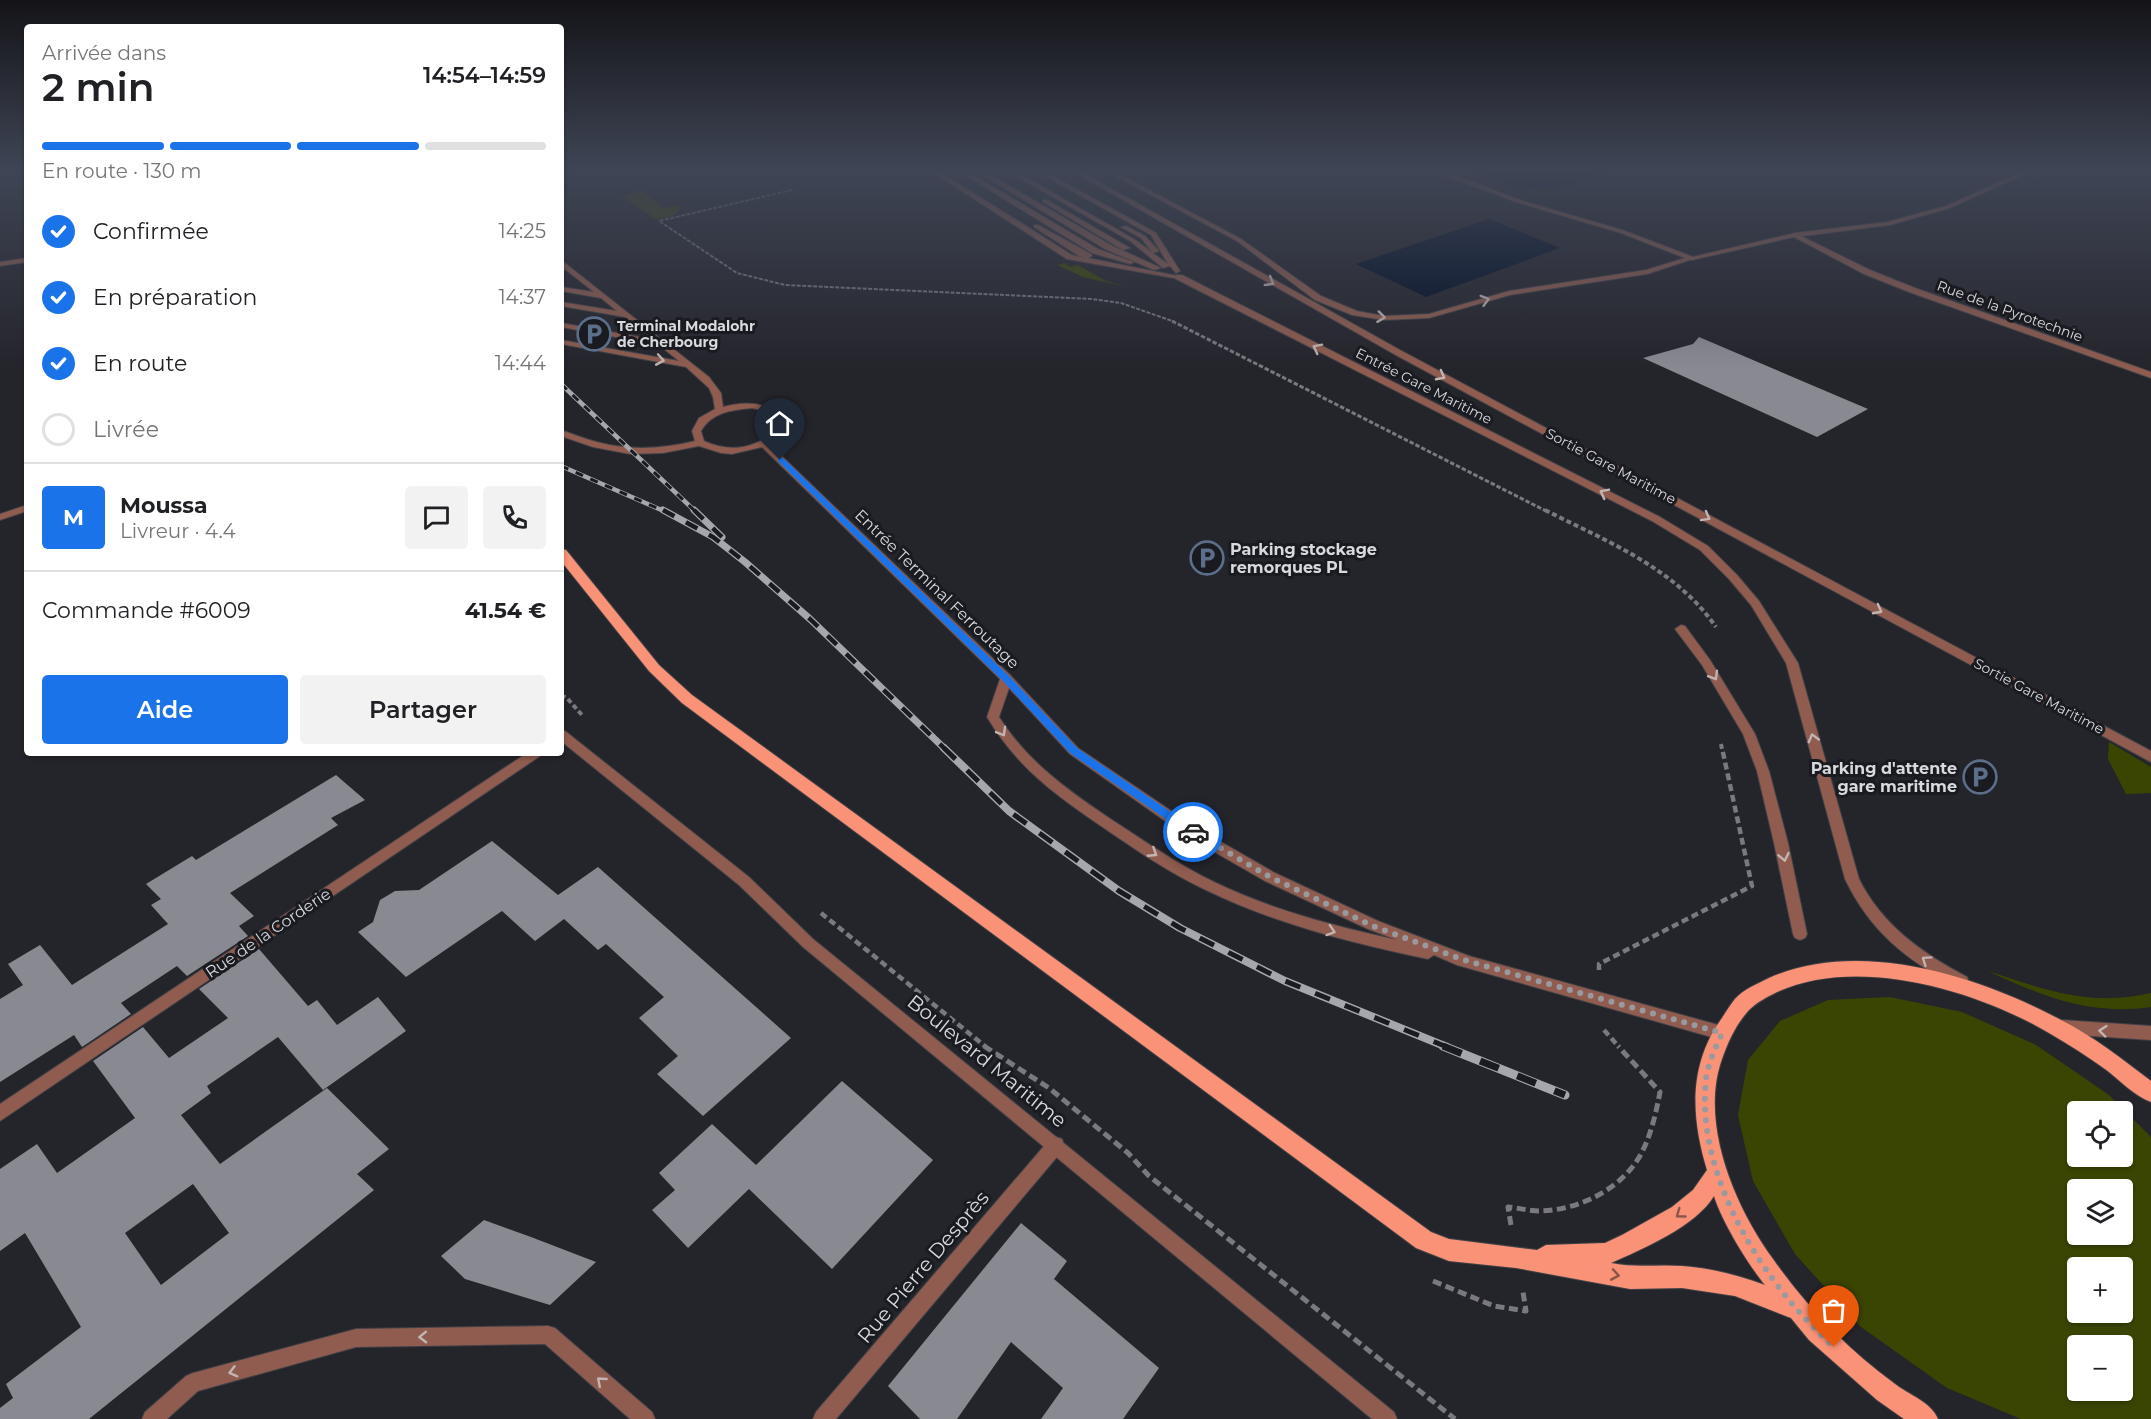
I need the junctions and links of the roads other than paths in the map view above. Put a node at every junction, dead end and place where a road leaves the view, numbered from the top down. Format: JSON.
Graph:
{"nodes":[{"id":1,"x":1037,"y":236,"type":"edge"},
{"id":2,"x":1053,"y":236,"type":"edge"},
{"id":3,"x":1072,"y":236,"type":"edge"},
{"id":4,"x":1090,"y":236,"type":"edge"},
{"id":5,"x":1108,"y":236,"type":"edge"},
{"id":6,"x":1125,"y":236,"type":"edge"},
{"id":7,"x":1142,"y":236,"type":"edge"},
{"id":8,"x":1155,"y":236,"type":"edge"},
{"id":9,"x":1195,"y":236,"type":"edge"},
{"id":10,"x":1231,"y":236,"type":"edge"},
{"id":11,"x":1634,"y":236,"type":"edge"},
{"id":12,"x":1790,"y":236,"type":"edge"},
{"id":13,"x":1797,"y":236,"type":"edge"},
{"id":14,"x":1692,"y":258,"type":"junction"},
{"id":15,"x":24,"y":260,"type":"edge"},
{"id":16,"x":0,"y":264,"type":"edge"},
{"id":17,"x":564,"y":264,"type":"edge"},
{"id":18,"x":564,"y":270,"type":"edge"},
{"id":19,"x":572,"y":271,"type":"junction"},
{"id":20,"x":1179,"y":277,"type":"junction"},
{"id":21,"x":564,"y":290,"type":"edge"},
{"id":22,"x":603,"y":296,"type":"junction"},
{"id":23,"x":1318,"y":298,"type":"junction"},
{"id":24,"x":564,"y":305,"type":"edge"},
{"id":25,"x":628,"y":316,"type":"junction"},
{"id":26,"x":564,"y":326,"type":"edge"},
{"id":27,"x":1372,"y":338,"type":"junction"},
{"id":28,"x":564,"y":343,"type":"edge"},
{"id":29,"x":662,"y":343,"type":"junction"},
{"id":30,"x":689,"y":365,"type":"junction"},
{"id":31,"x":2151,"y":375,"type":"edge"},
{"id":32,"x":719,"y":410,"type":"junction"},
{"id":33,"x":564,"y":434,"type":"edge"},
{"id":34,"x":700,"y":443,"type":"junction"},
{"id":35,"x":764,"y":444,"type":"junction"},
{"id":36,"x":24,"y":509,"type":"edge"},
{"id":37,"x":0,"y":518,"type":"edge"},
{"id":38,"x":564,"y":557,"type":"edge"},
{"id":39,"x":1681,"y":629,"type":"dead end"},
{"id":40,"x":1006,"y":678,"type":"junction"},
{"id":41,"x":564,"y":737,"type":"edge"},
{"id":42,"x":532,"y":756,"type":"edge"},
{"id":43,"x":2151,"y":757,"type":"edge"},
{"id":44,"x":1800,"y":934,"type":"dead end"},
{"id":45,"x":1464,"y":960,"type":"junction"},
{"id":46,"x":1995,"y":998,"type":"junction"},
{"id":47,"x":2055,"y":1026,"type":"junction"},
{"id":48,"x":1722,"y":1033,"type":"junction"},
{"id":49,"x":2151,"y":1033,"type":"edge"},
{"id":50,"x":2151,"y":1093,"type":"edge"},
{"id":51,"x":0,"y":1113,"type":"edge"},
{"id":52,"x":1056,"y":1145,"type":"junction"},
{"id":53,"x":1718,"y":1171,"type":"junction"},
{"id":54,"x":1516,"y":1257,"type":"junction"},
{"id":55,"x":1798,"y":1309,"type":"junction"},
{"id":56,"x":152,"y":1419,"type":"edge"},
{"id":57,"x":645,"y":1419,"type":"edge"},
{"id":58,"x":823,"y":1419,"type":"edge"},
{"id":59,"x":1388,"y":1419,"type":"edge"},
{"id":60,"x":1926,"y":1419,"type":"edge"}],
"edges":[{"from":1,"to":20,"type":"street"},
{"from":2,"to":20,"type":"street"},
{"from":3,"to":20,"type":"street"},
{"from":4,"to":20,"type":"street"},
{"from":5,"to":20,"type":"street"},
{"from":6,"to":20,"type":"street"},
{"from":7,"to":20,"type":"street"},
{"from":8,"to":20,"type":"street"},
{"from":9,"to":27,"type":"street","name":"Sortie Gare Maritime","one_way":true},
{"from":10,"to":23,"type":"street"},
{"from":11,"to":14,"type":"street"},
{"from":12,"to":14,"type":"street"},
{"from":13,"to":31,"type":"street","name":"Rue de la Pyrotechnie"},
{"from":23,"to":14,"type":"street","one_way":true},
{"from":15,"to":16,"type":"street"},
{"from":17,"to":19,"type":"street"},
{"from":18,"to":19,"type":"street"},
{"from":19,"to":22,"type":"street"},
{"from":46,"to":20,"type":"street","name":"Entrée Gare Maritime","one_way":true},
{"from":21,"to":22,"type":"street"},
{"from":22,"to":25,"type":"street"},
{"from":23,"to":27,"type":"street"},
{"from":24,"to":25,"type":"street"},
{"from":25,"to":29,"type":"street"},
{"from":26,"to":29,"type":"street"},
{"from":27,"to":43,"type":"street","name":"Sortie Gare Maritime","one_way":true},
{"from":28,"to":30,"type":"street","one_way":true},
{"from":29,"to":30,"type":"street"},
{"from":30,"to":32,"type":"street"},
{"from":32,"to":34,"type":"street"},
{"from":32,"to":35,"type":"street"},
{"from":33,"to":34,"type":"street"},
{"from":34,"to":35,"type":"street"},
{"from":35,"to":40,"type":"street","name":"Entrée Terminal Ferroutage"},
{"from":36,"to":37,"type":"street"},
{"from":38,"to":54,"type":"main road"},
{"from":39,"to":44,"type":"street","one_way":true},
{"from":40,"to":45,"type":"street","name":"Entrée Terminal Ferroutage"},
{"from":40,"to":45,"type":"street","one_way":true},
{"from":41,"to":52,"type":"street","name":"Boulevard Maritime"},
{"from":42,"to":51,"type":"street","name":"Rue de la Corderie"},
{"from":45,"to":48,"type":"street"},
{"from":46,"to":47,"type":"main road"},
{"from":46,"to":48,"type":"main road"},
{"from":49,"to":47,"type":"street","one_way":true},
{"from":47,"to":50,"type":"main road"},
{"from":48,"to":53,"type":"main road"},
{"from":52,"to":58,"type":"street","name":"Rue Pierre Desprès"},
{"from":52,"to":59,"type":"street","name":"Boulevard Maritime"},
{"from":53,"to":54,"type":"main road","one_way":true},
{"from":53,"to":55,"type":"main road"},
{"from":54,"to":55,"type":"main road","one_way":true},
{"from":55,"to":60,"type":"main road"},
{"from":57,"to":56,"type":"street","one_way":true}]}
